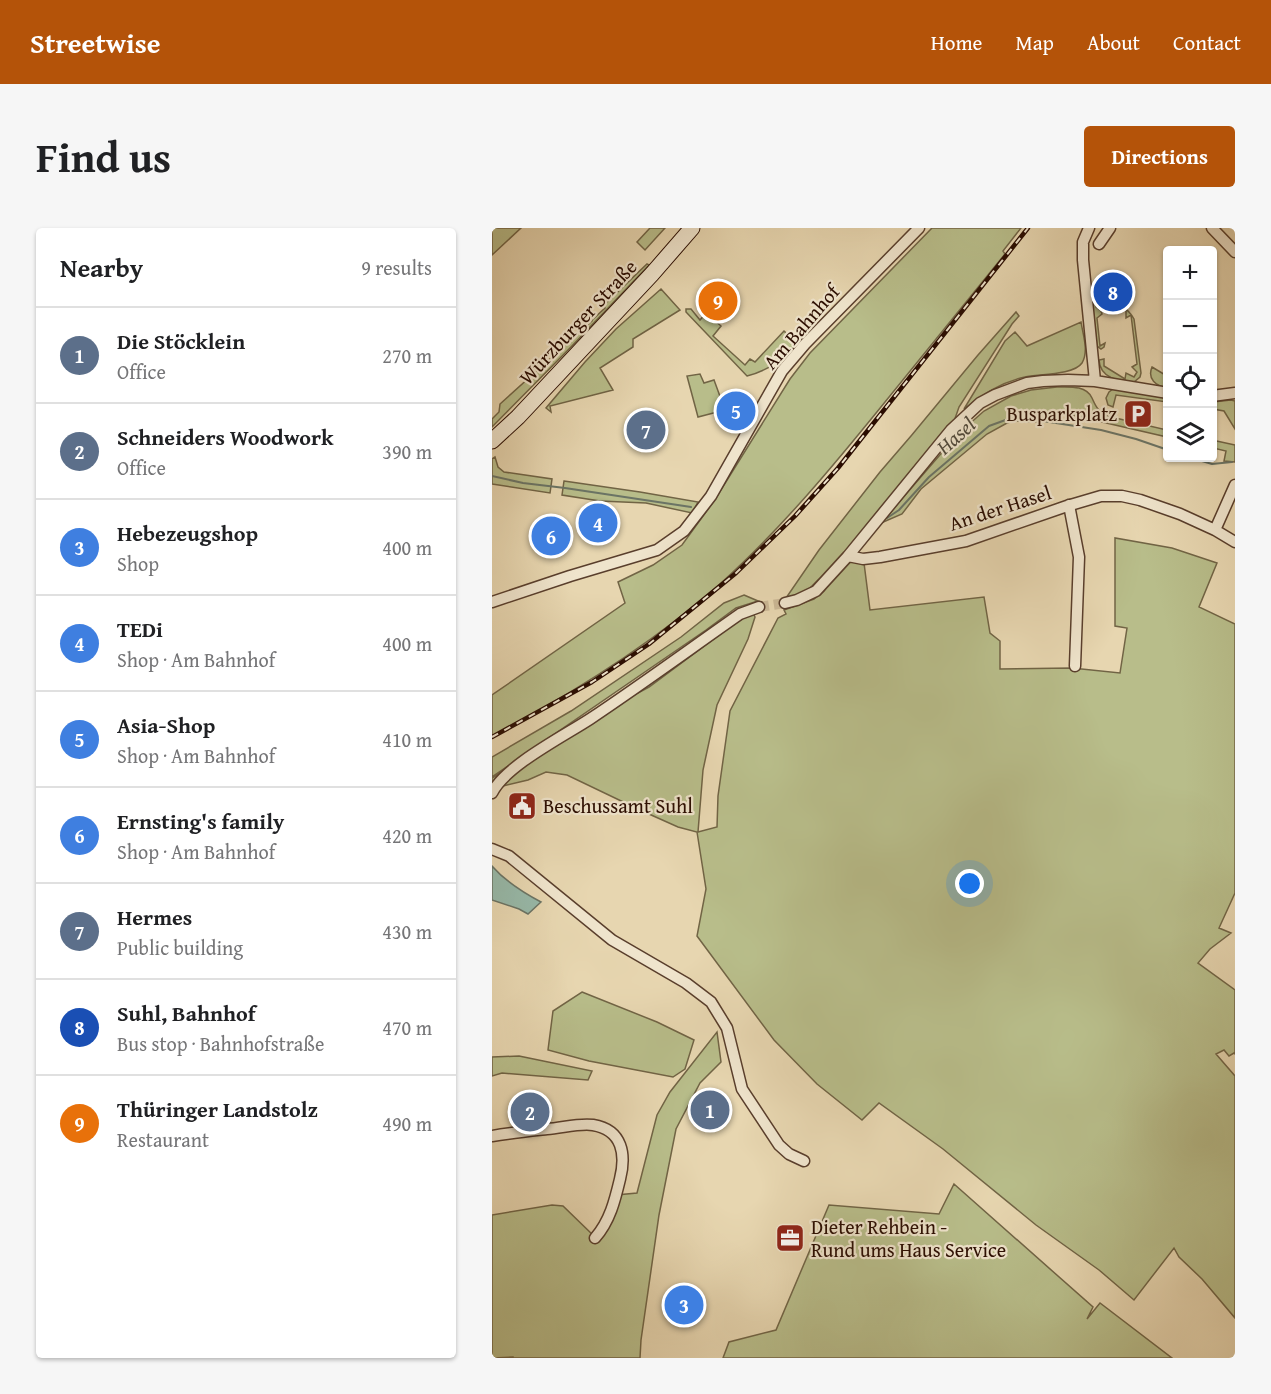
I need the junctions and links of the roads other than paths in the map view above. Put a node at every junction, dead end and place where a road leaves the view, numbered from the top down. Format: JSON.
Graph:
{"nodes":[{"id":1,"x":692,"y":228,"type":"edge"},
{"id":2,"x":919,"y":228,"type":"edge"},
{"id":3,"x":1089,"y":228,"type":"edge"},
{"id":4,"x":1110,"y":228,"type":"edge"},
{"id":5,"x":1212,"y":228,"type":"edge"},
{"id":6,"x":1099,"y":244,"type":"dead end"},
{"id":7,"x":1235,"y":252,"type":"edge"},
{"id":8,"x":1095,"y":381,"type":"junction"},
{"id":9,"x":1163,"y":392,"type":"edge"},
{"id":10,"x":1235,"y":393,"type":"edge"},
{"id":11,"x":1217,"y":395,"type":"edge"},
{"id":12,"x":492,"y":441,"type":"edge"},
{"id":13,"x":1235,"y":485,"type":"edge"},
{"id":14,"x":1069,"y":505,"type":"junction"},
{"id":15,"x":1217,"y":525,"type":"junction"},
{"id":16,"x":1235,"y":542,"type":"edge"},
{"id":17,"x":848,"y":556,"type":"junction"},
{"id":18,"x":492,"y":602,"type":"edge"},
{"id":19,"x":785,"y":603,"type":"tunnel mouth"},
{"id":20,"x":759,"y":607,"type":"tunnel mouth"},
{"id":21,"x":1075,"y":666,"type":"dead end"},
{"id":22,"x":492,"y":793,"type":"edge"},
{"id":23,"x":492,"y":849,"type":"edge"},
{"id":24,"x":492,"y":1136,"type":"edge"},
{"id":25,"x":804,"y":1161,"type":"dead end"},
{"id":26,"x":595,"y":1238,"type":"dead end"}],
"edges":[{"from":1,"to":12,"type":"main road","name":"Würzburger Straße"},
{"from":2,"to":18,"type":"street","name":"Am Bahnhof"},
{"from":3,"to":8,"type":"street"},
{"from":4,"to":6,"type":"street"},
{"from":5,"to":7,"type":"street"},
{"from":8,"to":9,"type":"street"},
{"from":8,"to":17,"type":"street"},
{"from":10,"to":11,"type":"street"},
{"from":13,"to":15,"type":"street"},
{"from":14,"to":15,"type":"street","name":"An der Hasel"},
{"from":14,"to":17,"type":"street","name":"An der Hasel"},
{"from":14,"to":21,"type":"street"},
{"from":15,"to":16,"type":"street","name":"An der Hasel"},
{"from":17,"to":19,"type":"street"},
{"from":20,"to":22,"type":"street"},
{"from":23,"to":25,"type":"street"},
{"from":24,"to":26,"type":"street"}]}
